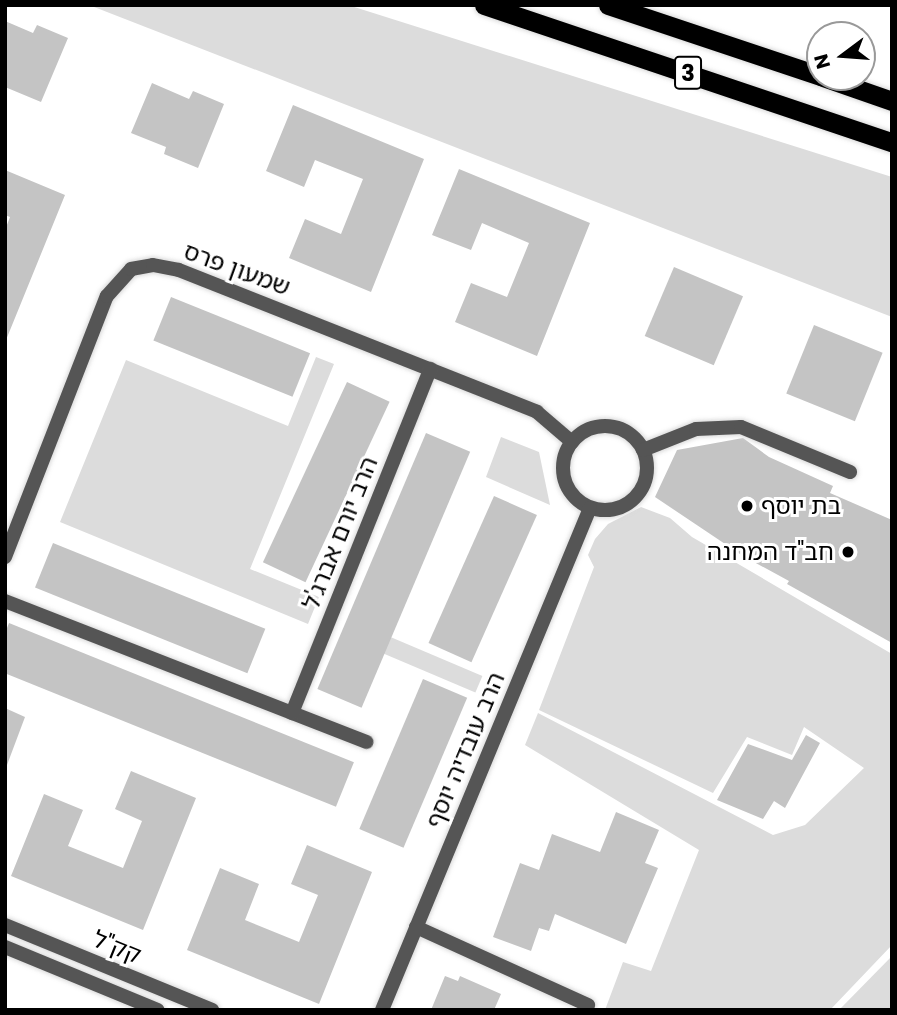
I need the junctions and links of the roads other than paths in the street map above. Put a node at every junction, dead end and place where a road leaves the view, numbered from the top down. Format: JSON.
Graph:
{"nodes":[{"id":1,"x":484,"y":5,"type":"edge"},
{"id":2,"x":608,"y":5,"type":"edge"},
{"id":3,"x":806,"y":72,"type":"edge"},
{"id":4,"x":864,"y":91,"type":"edge"},
{"id":5,"x":892,"y":100,"type":"edge"},
{"id":6,"x":892,"y":142,"type":"edge"},
{"id":7,"x":430,"y":369,"type":"junction"},
{"id":8,"x":572,"y":442,"type":"junction"},
{"id":9,"x":643,"y":450,"type":"junction"},
{"id":10,"x":850,"y":472,"type":"dead end"},
{"id":11,"x":590,"y":508,"type":"junction"},
{"id":12,"x":5,"y":557,"type":"edge"},
{"id":13,"x":5,"y":601,"type":"edge"},
{"id":14,"x":292,"y":713,"type":"junction"},
{"id":15,"x":367,"y":742,"type":"dead end"},
{"id":16,"x":5,"y":925,"type":"edge"},
{"id":17,"x":416,"y":927,"type":"junction"},
{"id":18,"x":5,"y":947,"type":"edge"},
{"id":19,"x":588,"y":1005,"type":"dead end"},
{"id":20,"x":159,"y":1010,"type":"edge"},
{"id":21,"x":212,"y":1010,"type":"edge"},
{"id":22,"x":382,"y":1010,"type":"edge"}],
"edges":[{"from":1,"to":6,"type":"highway","number":"3"},
{"from":2,"to":3,"type":"highway","number":"3"},
{"from":4,"to":5,"type":"highway","number":"3"},
{"from":7,"to":8,"type":"street","name":"שמעון פרס"},
{"from":7,"to":12,"type":"street","name":"שמעון פרס"},
{"from":7,"to":14,"type":"street","name":"הרב יורם אברג'ל"},
{"from":8,"to":9,"type":"street"},
{"from":8,"to":11,"type":"street"},
{"from":9,"to":10,"type":"street"},
{"from":9,"to":11,"type":"street"},
{"from":11,"to":17,"type":"street","name":"הרב עובדיה יוסף"},
{"from":13,"to":14,"type":"street"},
{"from":14,"to":15,"type":"street"},
{"from":16,"to":21,"type":"street","name":"קק\"ל"},
{"from":17,"to":19,"type":"street"},
{"from":17,"to":22,"type":"street","name":"הרב עובדיה יוסף"},
{"from":18,"to":20,"type":"street","name":"קק\"ל"}]}
